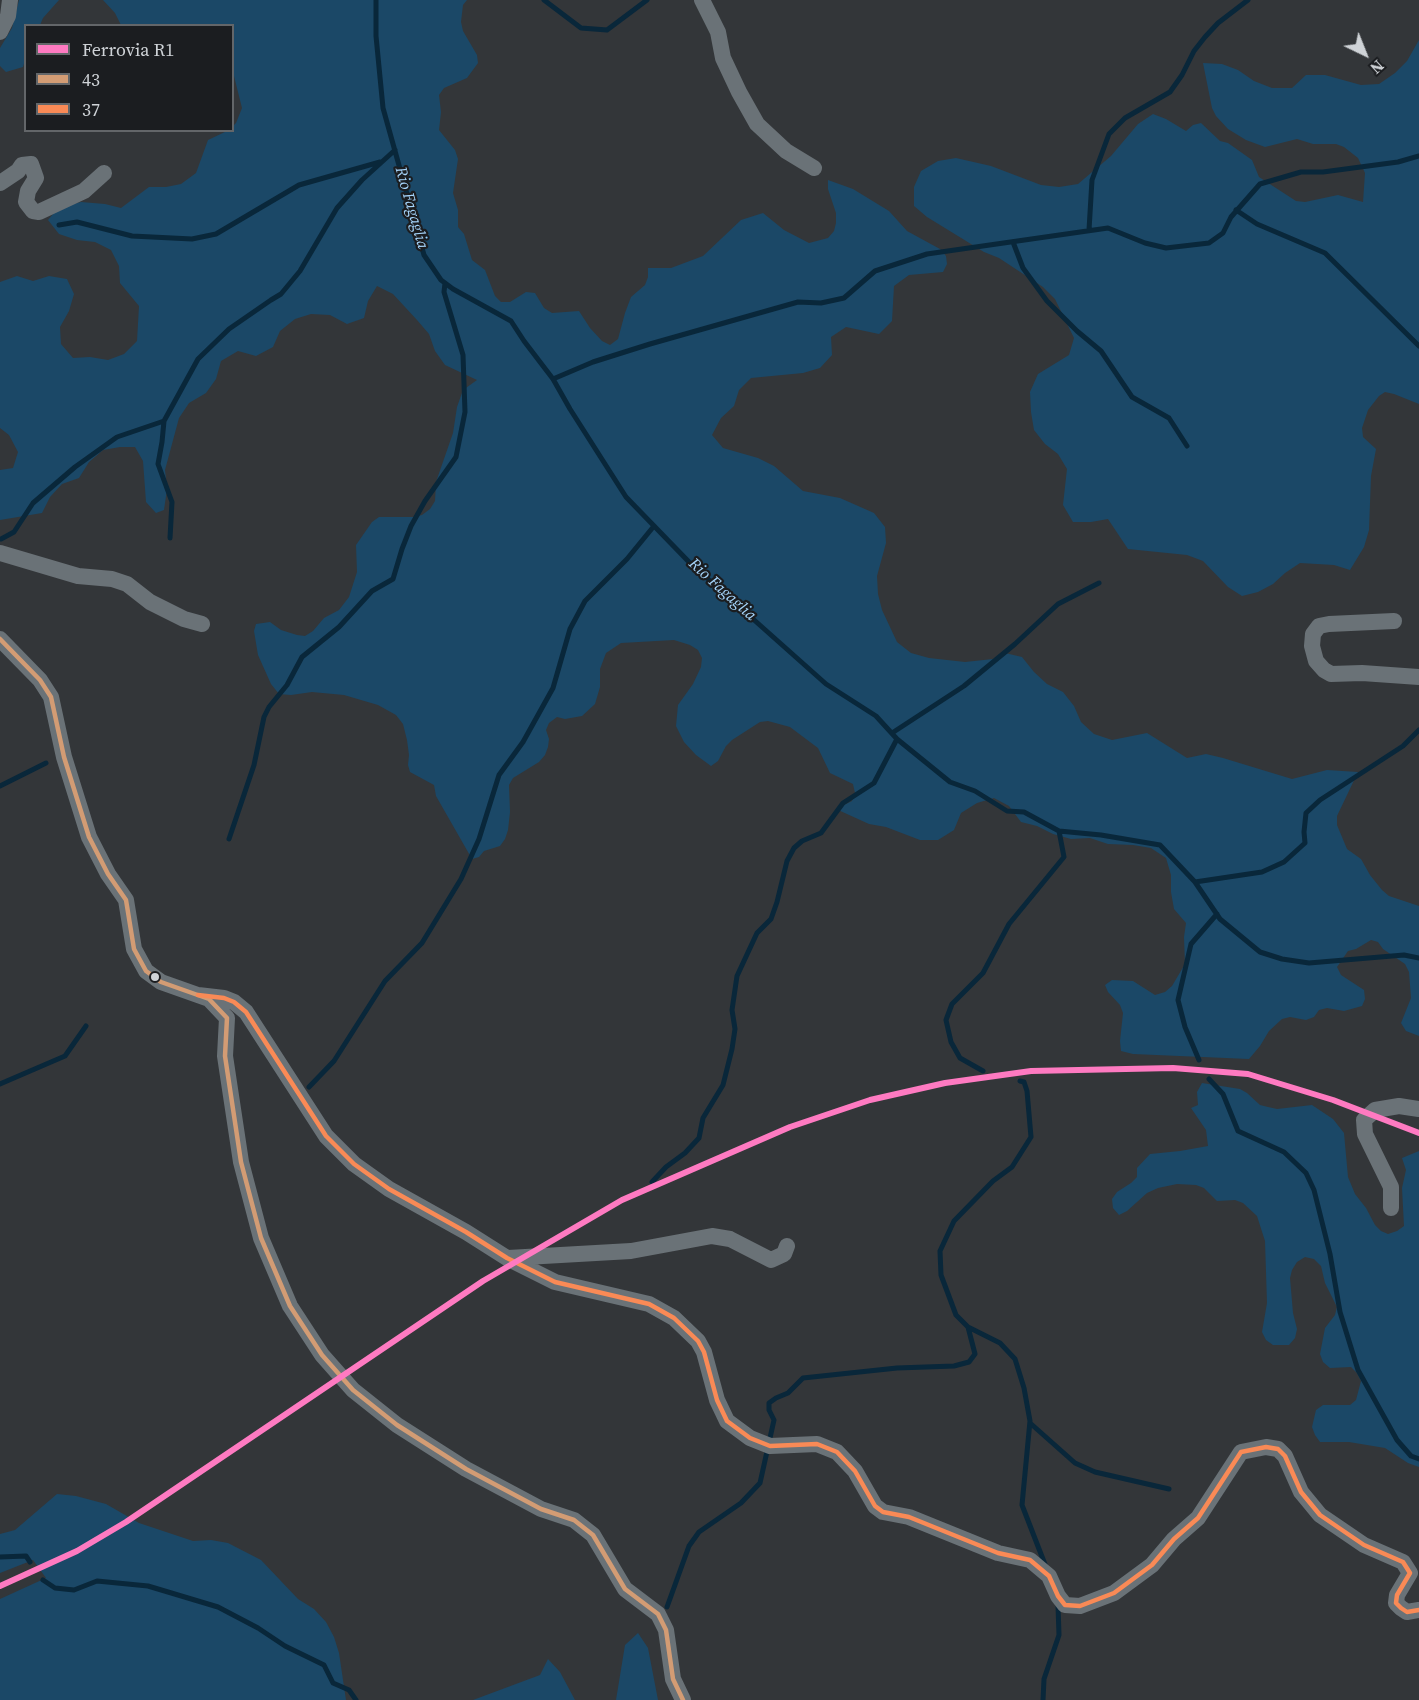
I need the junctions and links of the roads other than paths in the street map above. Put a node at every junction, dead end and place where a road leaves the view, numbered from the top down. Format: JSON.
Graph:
{"nodes":[{"id":1,"x":10,"y":0,"type":"edge"},
{"id":2,"x":702,"y":0,"type":"edge"},
{"id":3,"x":0,"y":32,"type":"edge"},
{"id":4,"x":814,"y":168,"type":"dead end"},
{"id":5,"x":104,"y":173,"type":"dead end"},
{"id":6,"x":0,"y":183,"type":"edge"},
{"id":7,"x":0,"y":553,"type":"edge"},
{"id":8,"x":1394,"y":621,"type":"dead end"},
{"id":9,"x":202,"y":624,"type":"dead end"},
{"id":10,"x":0,"y":639,"type":"edge"},
{"id":11,"x":1419,"y":677,"type":"edge"},
{"id":12,"x":198,"y":995,"type":"junction"},
{"id":13,"x":1419,"y":1109,"type":"edge"},
{"id":14,"x":1391,"y":1208,"type":"dead end"},
{"id":15,"x":787,"y":1246,"type":"dead end"},
{"id":16,"x":507,"y":1258,"type":"junction"},
{"id":17,"x":1419,"y":1610,"type":"edge"},
{"id":18,"x":683,"y":1700,"type":"edge"}],
"edges":[{"from":1,"to":3,"type":"street"},
{"from":2,"to":4,"type":"street"},
{"from":5,"to":6,"type":"street"},
{"from":7,"to":9,"type":"street"},
{"from":8,"to":11,"type":"street"},
{"from":10,"to":12,"type":"street"},
{"from":12,"to":16,"type":"street"},
{"from":12,"to":18,"type":"street"},
{"from":13,"to":14,"type":"street"},
{"from":15,"to":16,"type":"street"},
{"from":16,"to":17,"type":"street"}]}
